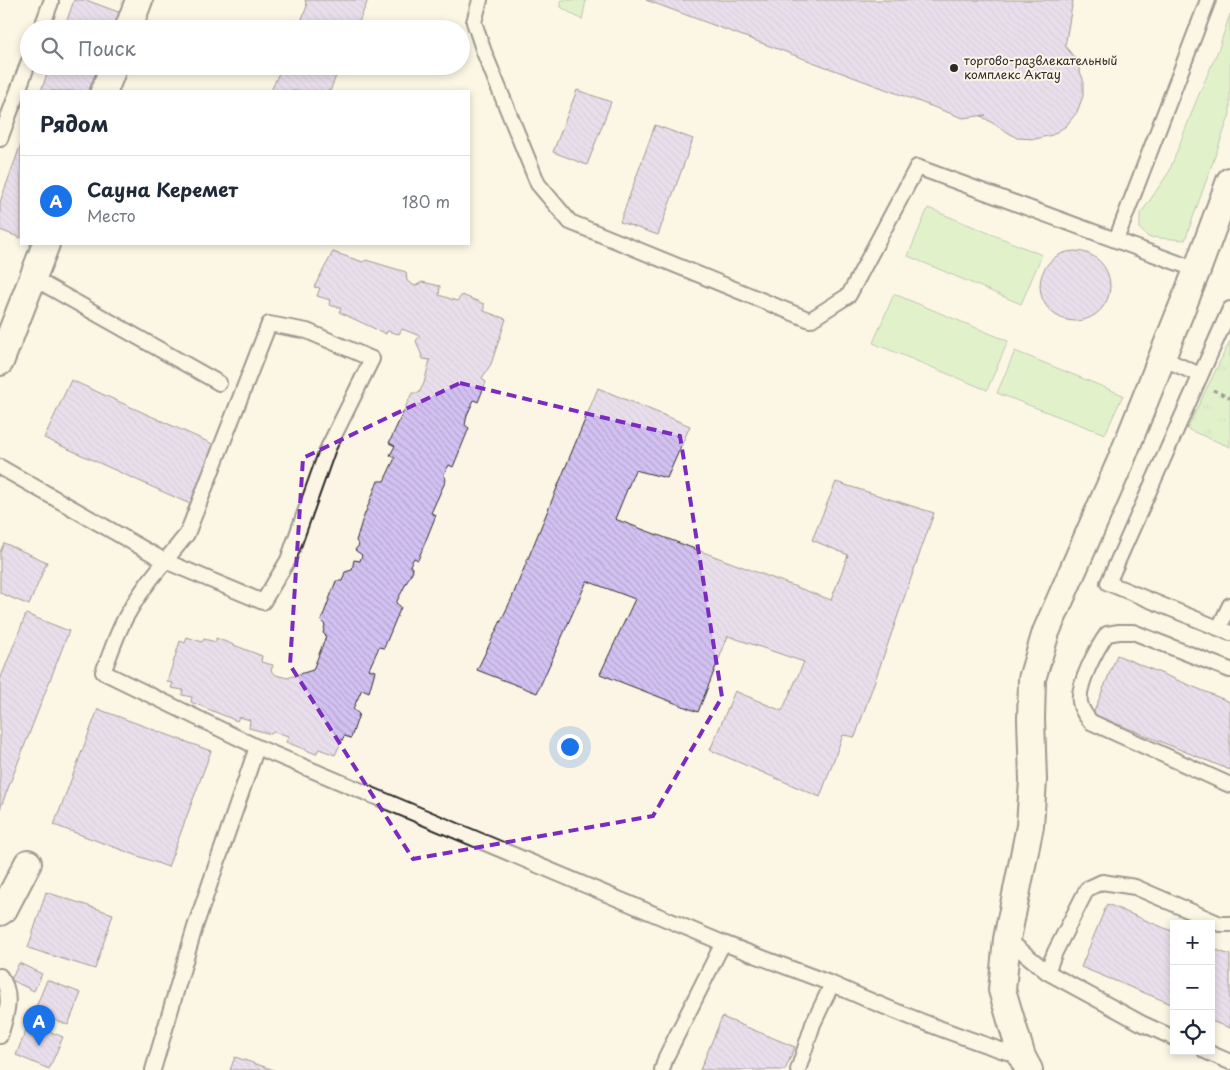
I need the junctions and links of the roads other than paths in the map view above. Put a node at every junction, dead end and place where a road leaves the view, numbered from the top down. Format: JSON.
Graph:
{"nodes":[{"id":1,"x":139,"y":0,"type":"edge"},
{"id":2,"x":480,"y":0,"type":"edge"},
{"id":3,"x":1208,"y":0,"type":"edge"},
{"id":4,"x":51,"y":2,"type":"dead end"},
{"id":5,"x":44,"y":20,"type":"edge"},
{"id":6,"x":131,"y":20,"type":"edge"},
{"id":7,"x":24,"y":75,"type":"edge"},
{"id":8,"x":110,"y":75,"type":"edge"},
{"id":9,"x":104,"y":90,"type":"edge"},
{"id":10,"x":0,"y":138,"type":"edge"},
{"id":11,"x":1230,"y":181,"type":"edge"},
{"id":12,"x":1116,"y":240,"type":"junction"},
{"id":13,"x":46,"y":245,"type":"edge"},
{"id":14,"x":1197,"y":270,"type":"junction"},
{"id":15,"x":33,"y":278,"type":"junction"},
{"id":16,"x":1230,"y":309,"type":"edge"},
{"id":17,"x":1,"y":355,"type":"edge"},
{"id":18,"x":1162,"y":358,"type":"junction"},
{"id":19,"x":1200,"y":375,"type":"junction"},
{"id":20,"x":219,"y":383,"type":"dead end"},
{"id":21,"x":0,"y":467,"type":"edge"},
{"id":22,"x":165,"y":561,"type":"junction"},
{"id":23,"x":1230,"y":605,"type":"edge"},
{"id":24,"x":1224,"y":630,"type":"edge"},
{"id":25,"x":1230,"y":670,"type":"edge"},
{"id":26,"x":257,"y":747,"type":"junction"},
{"id":27,"x":1230,"y":785,"type":"edge"},
{"id":28,"x":28,"y":864,"type":"dead end"},
{"id":29,"x":0,"y":912,"type":"edge"},
{"id":30,"x":1230,"y":924,"type":"edge"},
{"id":31,"x":1007,"y":939,"type":"junction"},
{"id":32,"x":723,"y":943,"type":"junction"},
{"id":33,"x":1047,"y":972,"type":"junction"},
{"id":34,"x":0,"y":976,"type":"edge"},
{"id":35,"x":832,"y":984,"type":"junction"},
{"id":36,"x":0,"y":1036,"type":"edge"},
{"id":37,"x":1170,"y":1036,"type":"edge"},
{"id":38,"x":1214,"y":1055,"type":"edge"},
{"id":39,"x":1230,"y":1062,"type":"edge"},
{"id":40,"x":1026,"y":1063,"type":"edge"},
{"id":41,"x":153,"y":1070,"type":"edge"},
{"id":42,"x":662,"y":1070,"type":"edge"},
{"id":43,"x":798,"y":1070,"type":"edge"}],
"edges":[{"from":1,"to":6,"type":"street"},
{"from":2,"to":12,"type":"lane"},
{"from":3,"to":12,"type":"lane"},
{"from":4,"to":5,"type":"lane"},
{"from":7,"to":10,"type":"lane"},
{"from":8,"to":9,"type":"street"},
{"from":11,"to":14,"type":"street"},
{"from":12,"to":14,"type":"lane"},
{"from":13,"to":15,"type":"street"},
{"from":14,"to":18,"type":"street"},
{"from":15,"to":17,"type":"street"},
{"from":15,"to":20,"type":"lane"},
{"from":16,"to":19,"type":"lane"},
{"from":18,"to":19,"type":"lane"},
{"from":18,"to":31,"type":"street"},
{"from":19,"to":24,"type":"lane"},
{"from":21,"to":22,"type":"lane"},
{"from":22,"to":22,"type":"lane"},
{"from":22,"to":26,"type":"lane"},
{"from":23,"to":24,"type":"lane"},
{"from":25,"to":27,"type":"lane"},
{"from":26,"to":32,"type":"lane"},
{"from":26,"to":41,"type":"lane"},
{"from":28,"to":29,"type":"street"},
{"from":30,"to":33,"type":"lane"},
{"from":31,"to":33,"type":"lane"},
{"from":31,"to":40,"type":"street"},
{"from":32,"to":35,"type":"lane"},
{"from":32,"to":42,"type":"lane"},
{"from":33,"to":37,"type":"lane"},
{"from":34,"to":36,"type":"lane"},
{"from":35,"to":40,"type":"lane"},
{"from":35,"to":43,"type":"lane"},
{"from":38,"to":39,"type":"lane"}]}
